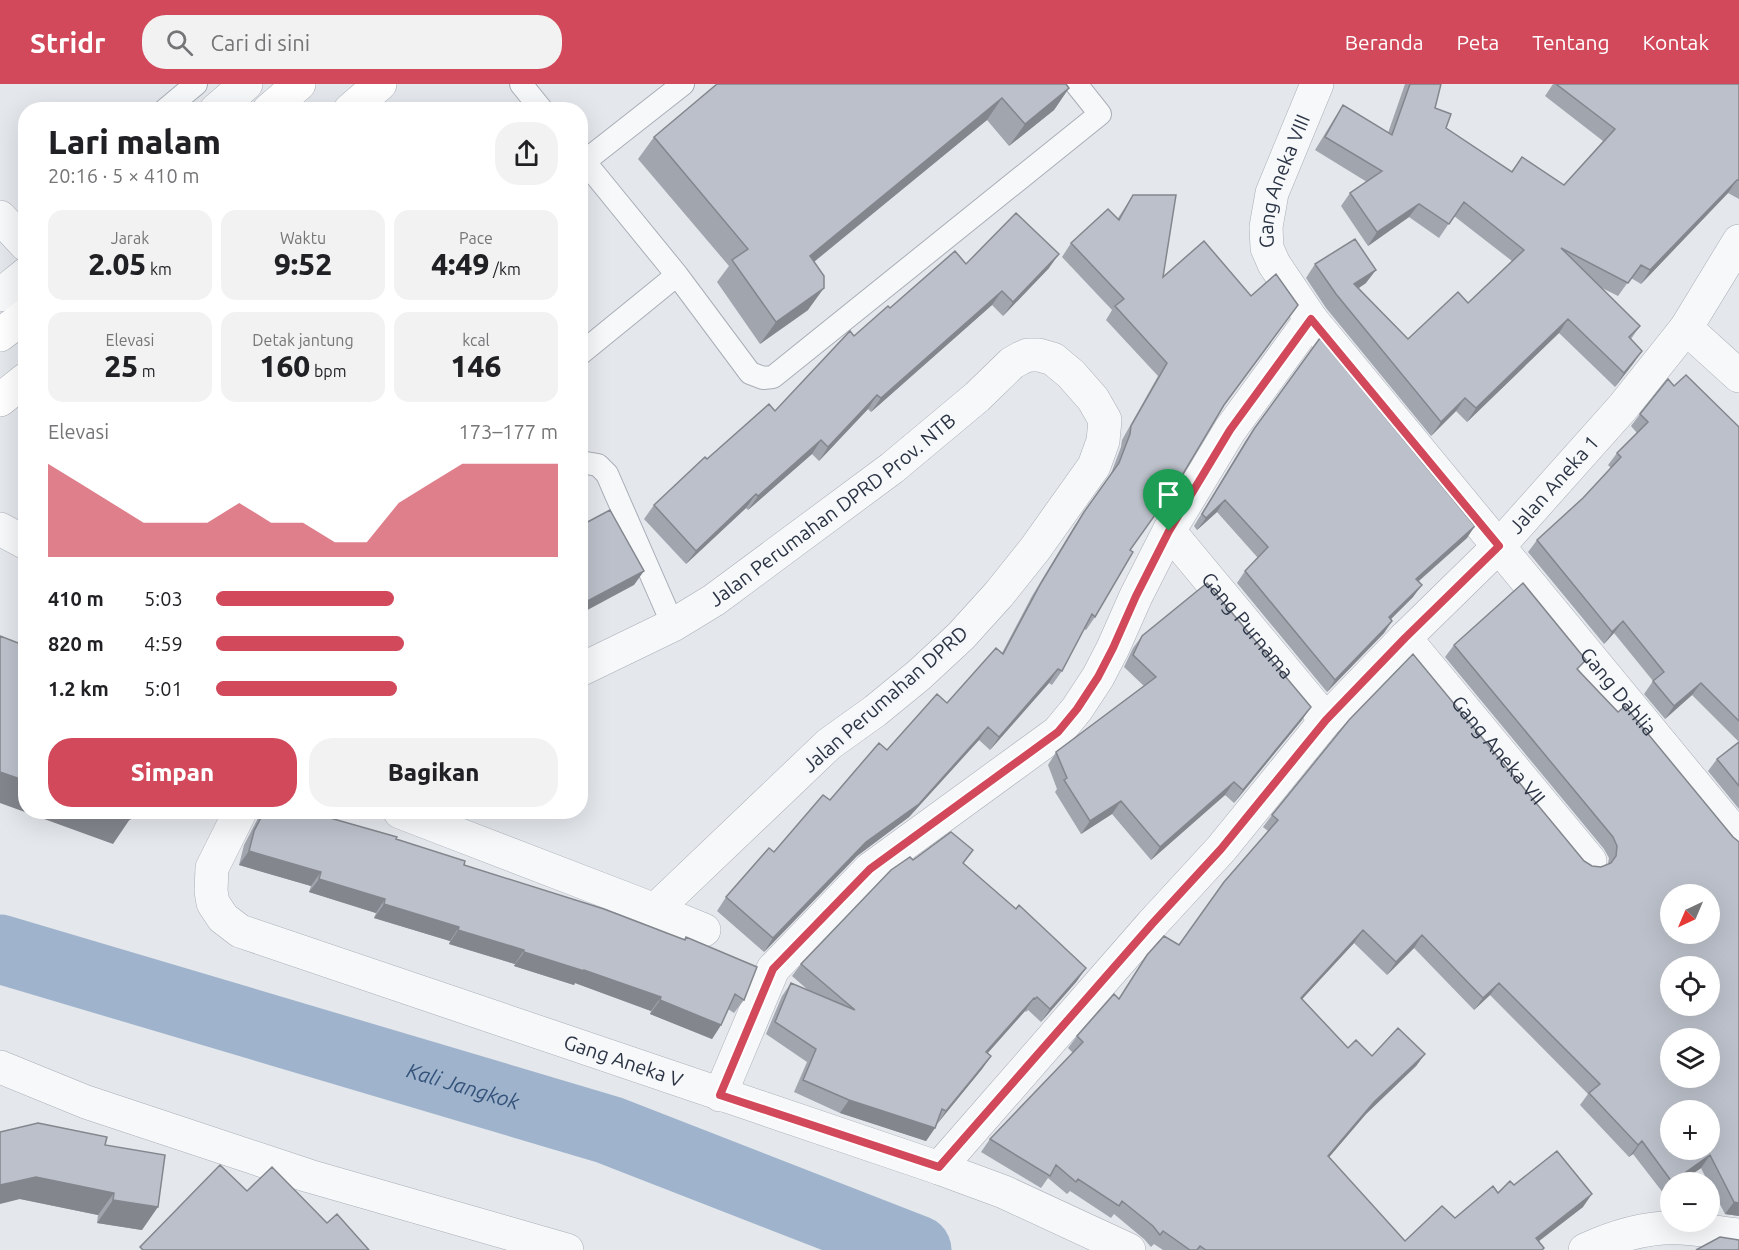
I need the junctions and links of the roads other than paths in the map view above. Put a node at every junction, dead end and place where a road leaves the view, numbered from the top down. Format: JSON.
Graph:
{"nodes":[{"id":1,"x":196,"y":84,"type":"edge"},
{"id":2,"x":207,"y":84,"type":"edge"},
{"id":3,"x":246,"y":84,"type":"edge"},
{"id":4,"x":299,"y":84,"type":"edge"},
{"id":5,"x":380,"y":84,"type":"edge"},
{"id":6,"x":521,"y":84,"type":"edge"},
{"id":7,"x":683,"y":84,"type":"edge"},
{"id":8,"x":1076,"y":84,"type":"edge"},
{"id":9,"x":1317,"y":84,"type":"edge"},
{"id":10,"x":175,"y":102,"type":"edge"},
{"id":11,"x":222,"y":102,"type":"edge"},
{"id":12,"x":225,"y":102,"type":"edge"},
{"id":13,"x":278,"y":102,"type":"edge"},
{"id":14,"x":359,"y":102,"type":"edge"},
{"id":15,"x":536,"y":102,"type":"edge"},
{"id":16,"x":588,"y":154,"type":"edge"},
{"id":17,"x":588,"y":164,"type":"edge"},
{"id":18,"x":0,"y":217,"type":"edge"},
{"id":19,"x":18,"y":236,"type":"edge"},
{"id":20,"x":1739,"y":241,"type":"edge"},
{"id":21,"x":677,"y":275,"type":"junction"},
{"id":22,"x":18,"y":280,"type":"edge"},
{"id":23,"x":0,"y":295,"type":"edge"},
{"id":24,"x":1311,"y":319,"type":"junction"},
{"id":25,"x":18,"y":321,"type":"edge"},
{"id":26,"x":1686,"y":328,"type":"junction"},
{"id":27,"x":0,"y":335,"type":"edge"},
{"id":28,"x":588,"y":347,"type":"edge"},
{"id":29,"x":1071,"y":374,"type":"joint"},
{"id":30,"x":1739,"y":376,"type":"edge"},
{"id":31,"x":18,"y":385,"type":"edge"},
{"id":32,"x":0,"y":400,"type":"edge"},
{"id":33,"x":588,"y":463,"type":"edge"},
{"id":34,"x":0,"y":529,"type":"edge"},
{"id":35,"x":1169,"y":531,"type":"junction"},
{"id":36,"x":18,"y":539,"type":"edge"},
{"id":37,"x":1499,"y":546,"type":"junction"},
{"id":38,"x":673,"y":626,"type":"junction"},
{"id":39,"x":1405,"y":638,"type":"junction"},
{"id":40,"x":588,"y":666,"type":"edge"},
{"id":41,"x":1326,"y":720,"type":"junction"},
{"id":42,"x":236,"y":819,"type":"edge"},
{"id":43,"x":418,"y":819,"type":"edge"},
{"id":44,"x":1739,"y":838,"type":"edge"},
{"id":45,"x":1590,"y":861,"type":"dead end"},
{"id":46,"x":655,"y":910,"type":"junction"},
{"id":47,"x":704,"y":930,"type":"dead end"},
{"id":48,"x":0,"y":1068,"type":"edge"},
{"id":49,"x":720,"y":1095,"type":"junction"},
{"id":50,"x":939,"y":1167,"type":"junction"},
{"id":51,"x":1737,"y":1239,"type":"edge"},
{"id":52,"x":511,"y":1243,"type":"edge"},
{"id":53,"x":567,"y":1250,"type":"edge"},
{"id":54,"x":1129,"y":1250,"type":"edge"},
{"id":55,"x":1585,"y":1250,"type":"edge"}],
"edges":[{"from":1,"to":10,"type":"lane"},
{"from":2,"to":11,"type":"lane"},
{"from":3,"to":12,"type":"street"},
{"from":4,"to":13,"type":"main road"},
{"from":5,"to":14,"type":"main road"},
{"from":6,"to":15,"type":"lane"},
{"from":7,"to":16,"type":"lane"},
{"from":8,"to":21,"type":"lane"},
{"from":9,"to":24,"type":"street","name":"Gang Aneka VIII"},
{"from":17,"to":21,"type":"lane"},
{"from":18,"to":19,"type":"street"},
{"from":20,"to":26,"type":"street","name":"Jalan Aneka 1"},
{"from":21,"to":28,"type":"lane"},
{"from":22,"to":23,"type":"street"},
{"from":24,"to":35,"type":"street"},
{"from":24,"to":37,"type":"street","name":"Gang Aneka VIII"},
{"from":25,"to":27,"type":"main road"},
{"from":26,"to":30,"type":"street"},
{"from":26,"to":37,"type":"street","name":"Jalan Aneka 1"},
{"from":29,"to":38,"type":"street","name":"Jalan Perumahan DPRD Prov. NTB"},
{"from":29,"to":46,"type":"street","name":"Jalan Perumahan DPRD"},
{"from":31,"to":32,"type":"main road"},
{"from":33,"to":38,"type":"lane"},
{"from":34,"to":36,"type":"street"},
{"from":35,"to":41,"type":"street","name":"Gang Purnama"},
{"from":35,"to":49,"type":"street"},
{"from":37,"to":39,"type":"street","name":"Jalan Aneka 1"},
{"from":37,"to":44,"type":"street","name":"Gang Dahlia"},
{"from":38,"to":40,"type":"street","name":"Jalan Perumahan DPRD Prov. NTB"},
{"from":39,"to":41,"type":"street","name":"Jalan Aneka 1"},
{"from":39,"to":45,"type":"street","name":"Gang Aneka VII"},
{"from":41,"to":50,"type":"street","name":"Jalan Aneka 1"},
{"from":42,"to":49,"type":"street","name":"Gang Aneka V"},
{"from":43,"to":46,"type":"street"},
{"from":46,"to":47,"type":"street"},
{"from":48,"to":52,"type":"street"},
{"from":49,"to":50,"type":"street","name":"Gang Aneka V"},
{"from":50,"to":54,"type":"street","name":"Gang Aneka V"},
{"from":51,"to":55,"type":"street"},
{"from":52,"to":53,"type":"street"}]}
